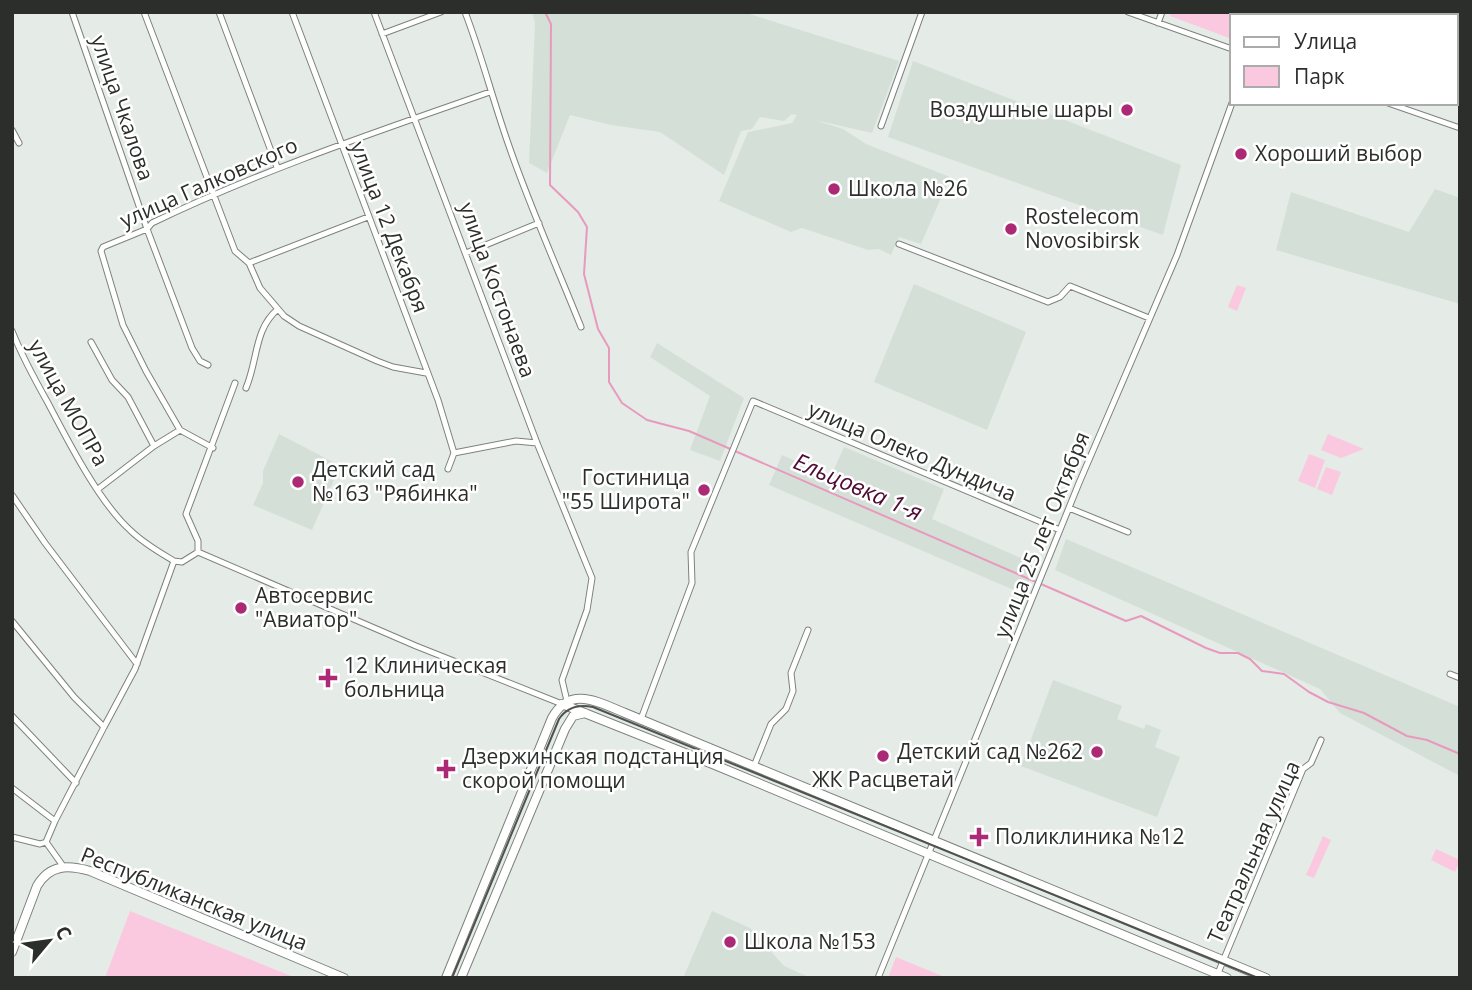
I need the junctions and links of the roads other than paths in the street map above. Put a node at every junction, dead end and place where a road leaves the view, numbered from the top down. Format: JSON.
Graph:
{"nodes":[{"id":1,"x":72,"y":12,"type":"edge"},
{"id":2,"x":144,"y":12,"type":"edge"},
{"id":3,"x":219,"y":12,"type":"edge"},
{"id":4,"x":292,"y":12,"type":"edge"},
{"id":5,"x":374,"y":12,"type":"edge"},
{"id":6,"x":441,"y":12,"type":"edge"},
{"id":7,"x":465,"y":12,"type":"edge"},
{"id":8,"x":922,"y":12,"type":"edge"},
{"id":9,"x":1128,"y":12,"type":"edge"},
{"id":10,"x":1162,"y":12,"type":"edge"},
{"id":11,"x":1158,"y":23,"type":"junction"},
{"id":12,"x":382,"y":34,"type":"junction"},
{"id":13,"x":1230,"y":48,"type":"edge"},
{"id":14,"x":491,"y":92,"type":"junction"},
{"id":15,"x":1231,"y":105,"type":"edge"},
{"id":16,"x":1394,"y":105,"type":"edge"},
{"id":17,"x":416,"y":118,"type":"junction"},
{"id":18,"x":881,"y":126,"type":"dead end"},
{"id":19,"x":1460,"y":128,"type":"edge"},
{"id":20,"x":12,"y":130,"type":"edge"},
{"id":21,"x":19,"y":143,"type":"dead end"},
{"id":22,"x":341,"y":145,"type":"junction"},
{"id":23,"x":277,"y":167,"type":"junction"},
{"id":24,"x":214,"y":193,"type":"junction"},
{"id":25,"x":368,"y":217,"type":"junction"},
{"id":26,"x":539,"y":223,"type":"junction"},
{"id":27,"x":147,"y":229,"type":"junction"},
{"id":28,"x":899,"y":244,"type":"dead end"},
{"id":29,"x":466,"y":253,"type":"junction"},
{"id":30,"x":249,"y":263,"type":"junction"},
{"id":31,"x":278,"y":309,"type":"junction"},
{"id":32,"x":1149,"y":318,"type":"junction"},
{"id":33,"x":581,"y":327,"type":"dead end"},
{"id":34,"x":12,"y":331,"type":"edge"},
{"id":35,"x":92,"y":342,"type":"dead end"},
{"id":36,"x":208,"y":365,"type":"dead end"},
{"id":37,"x":426,"y":373,"type":"junction"},
{"id":38,"x":235,"y":383,"type":"dead end"},
{"id":39,"x":246,"y":388,"type":"dead end"},
{"id":40,"x":180,"y":430,"type":"junction"},
{"id":41,"x":537,"y":443,"type":"junction"},
{"id":42,"x":154,"y":446,"type":"junction"},
{"id":43,"x":212,"y":448,"type":"junction"},
{"id":44,"x":454,"y":453,"type":"junction"},
{"id":45,"x":448,"y":469,"type":"dead end"},
{"id":46,"x":98,"y":489,"type":"junction"},
{"id":47,"x":12,"y":495,"type":"edge"},
{"id":48,"x":1069,"y":508,"type":"junction"},
{"id":49,"x":1060,"y":530,"type":"junction"},
{"id":50,"x":1128,"y":532,"type":"dead end"},
{"id":51,"x":198,"y":552,"type":"junction"},
{"id":52,"x":174,"y":561,"type":"junction"},
{"id":53,"x":12,"y":621,"type":"edge"},
{"id":54,"x":808,"y":630,"type":"dead end"},
{"id":55,"x":137,"y":664,"type":"junction"},
{"id":56,"x":1450,"y":674,"type":"dead end"},
{"id":57,"x":1460,"y":678,"type":"edge"},
{"id":58,"x":564,"y":703,"type":"junction"},
{"id":59,"x":602,"y":703,"type":"junction"},
{"id":60,"x":586,"y":713,"type":"junction"},
{"id":61,"x":12,"y":716,"type":"edge"},
{"id":62,"x":595,"y":716,"type":"junction"},
{"id":63,"x":641,"y":719,"type":"junction"},
{"id":64,"x":104,"y":727,"type":"junction"},
{"id":65,"x":1321,"y":740,"type":"dead end"},
{"id":66,"x":754,"y":766,"type":"junction"},
{"id":67,"x":76,"y":783,"type":"junction"},
{"id":68,"x":12,"y":788,"type":"edge"},
{"id":69,"x":52,"y":819,"type":"junction"},
{"id":70,"x":12,"y":837,"type":"edge"},
{"id":71,"x":934,"y":841,"type":"junction"},
{"id":72,"x":46,"y":842,"type":"junction"},
{"id":73,"x":929,"y":854,"type":"junction"},
{"id":74,"x":63,"y":866,"type":"junction"},
{"id":75,"x":488,"y":873,"type":"junction"},
{"id":76,"x":503,"y":876,"type":"junction"},
{"id":77,"x":12,"y":951,"type":"edge"},
{"id":78,"x":1223,"y":960,"type":"junction"},
{"id":79,"x":1217,"y":976,"type":"edge"},
{"id":80,"x":344,"y":978,"type":"edge"},
{"id":81,"x":446,"y":978,"type":"edge"},
{"id":82,"x":461,"y":978,"type":"edge"},
{"id":83,"x":878,"y":978,"type":"edge"},
{"id":84,"x":1227,"y":978,"type":"edge"},
{"id":85,"x":1266,"y":978,"type":"edge"}],
"edges":[{"from":1,"to":27,"type":"street","name":"улица Чкалова"},
{"from":2,"to":24,"type":"street"},
{"from":3,"to":23,"type":"street"},
{"from":4,"to":22,"type":"street","name":"улица 12 Декабря"},
{"from":5,"to":12,"type":"street","name":"улица Костонаева"},
{"from":6,"to":12,"type":"street"},
{"from":7,"to":14,"type":"street"},
{"from":8,"to":18,"type":"street"},
{"from":9,"to":11,"type":"street"},
{"from":10,"to":11,"type":"street"},
{"from":11,"to":13,"type":"street"},
{"from":12,"to":17,"type":"street","name":"улица Костонаева"},
{"from":14,"to":17,"type":"street","name":"улица Галковского"},
{"from":14,"to":26,"type":"street"},
{"from":15,"to":32,"type":"street","name":"улица 25 лет Октября"},
{"from":16,"to":19,"type":"street"},
{"from":17,"to":22,"type":"street","name":"улица Галковского"},
{"from":17,"to":29,"type":"street","name":"улица Костонаева"},
{"from":20,"to":21,"type":"street"},
{"from":22,"to":23,"type":"street","name":"улица Галковского"},
{"from":22,"to":25,"type":"street","name":"улица 12 Декабря"},
{"from":23,"to":24,"type":"street","name":"улица Галковского"},
{"from":24,"to":27,"type":"street","name":"улица Галковского"},
{"from":24,"to":30,"type":"street"},
{"from":25,"to":30,"type":"street"},
{"from":25,"to":37,"type":"street","name":"улица 12 Декабря"},
{"from":26,"to":29,"type":"street"},
{"from":26,"to":33,"type":"street"},
{"from":27,"to":36,"type":"street","name":"улица Чкалова"},
{"from":27,"to":40,"type":"street","name":"улица Галковского"},
{"from":28,"to":32,"type":"street"},
{"from":29,"to":41,"type":"street","name":"улица Костонаева"},
{"from":30,"to":31,"type":"street"},
{"from":31,"to":37,"type":"street"},
{"from":31,"to":39,"type":"street"},
{"from":32,"to":48,"type":"street","name":"улица 25 лет Октября"},
{"from":34,"to":46,"type":"street","name":"улица МОПРа"},
{"from":35,"to":42,"type":"street"},
{"from":37,"to":44,"type":"street","name":"улица 12 Декабря"},
{"from":38,"to":43,"type":"street"},
{"from":40,"to":42,"type":"street","name":"улица МОПРа"},
{"from":40,"to":43,"type":"street"},
{"from":41,"to":44,"type":"street"},
{"from":41,"to":58,"type":"street","name":"улица Костонаева"},
{"from":42,"to":46,"type":"street","name":"улица МОПРа"},
{"from":43,"to":51,"type":"street"},
{"from":44,"to":45,"type":"street"},
{"from":46,"to":52,"type":"street","name":"улица МОПРа"},
{"from":47,"to":55,"type":"street"},
{"from":48,"to":49,"type":"street","name":"улица 25 лет Октября"},
{"from":48,"to":50,"type":"street"},
{"from":49,"to":63,"type":"street","name":"улица Олеко Дундича"},
{"from":49,"to":71,"type":"street","name":"улица 25 лет Октября"},
{"from":51,"to":52,"type":"street"},
{"from":51,"to":58,"type":"street"},
{"from":52,"to":55,"type":"street"},
{"from":53,"to":64,"type":"street"},
{"from":54,"to":66,"type":"street"},
{"from":55,"to":64,"type":"street"},
{"from":56,"to":57,"type":"street"},
{"from":58,"to":59,"type":"main road"},
{"from":58,"to":60,"type":"main road"},
{"from":58,"to":75,"type":"main road"},
{"from":59,"to":62,"type":"main road"},
{"from":59,"to":63,"type":"main road"},
{"from":60,"to":62,"type":"main road"},
{"from":60,"to":76,"type":"main road"},
{"from":61,"to":67,"type":"street"},
{"from":62,"to":73,"type":"main road"},
{"from":63,"to":66,"type":"main road"},
{"from":64,"to":67,"type":"street"},
{"from":65,"to":78,"type":"street","name":"Театральная улица"},
{"from":66,"to":71,"type":"main road"},
{"from":67,"to":69,"type":"street"},
{"from":68,"to":69,"type":"street"},
{"from":69,"to":72,"type":"street"},
{"from":70,"to":72,"type":"street"},
{"from":71,"to":73,"type":"street","name":"улица 25 лет Октября"},
{"from":71,"to":78,"type":"main road"},
{"from":72,"to":74,"type":"street"},
{"from":73,"to":79,"type":"main road"},
{"from":73,"to":83,"type":"street","name":"улица 25 лет Октября"},
{"from":74,"to":77,"type":"main road","name":"Республиканская улица"},
{"from":74,"to":80,"type":"main road","name":"Республиканская улица"},
{"from":75,"to":76,"type":"main road"},
{"from":75,"to":81,"type":"main road"},
{"from":76,"to":82,"type":"main road"},
{"from":78,"to":79,"type":"street","name":"Театральная улица"},
{"from":78,"to":85,"type":"main road"},
{"from":79,"to":84,"type":"main road"}]}
